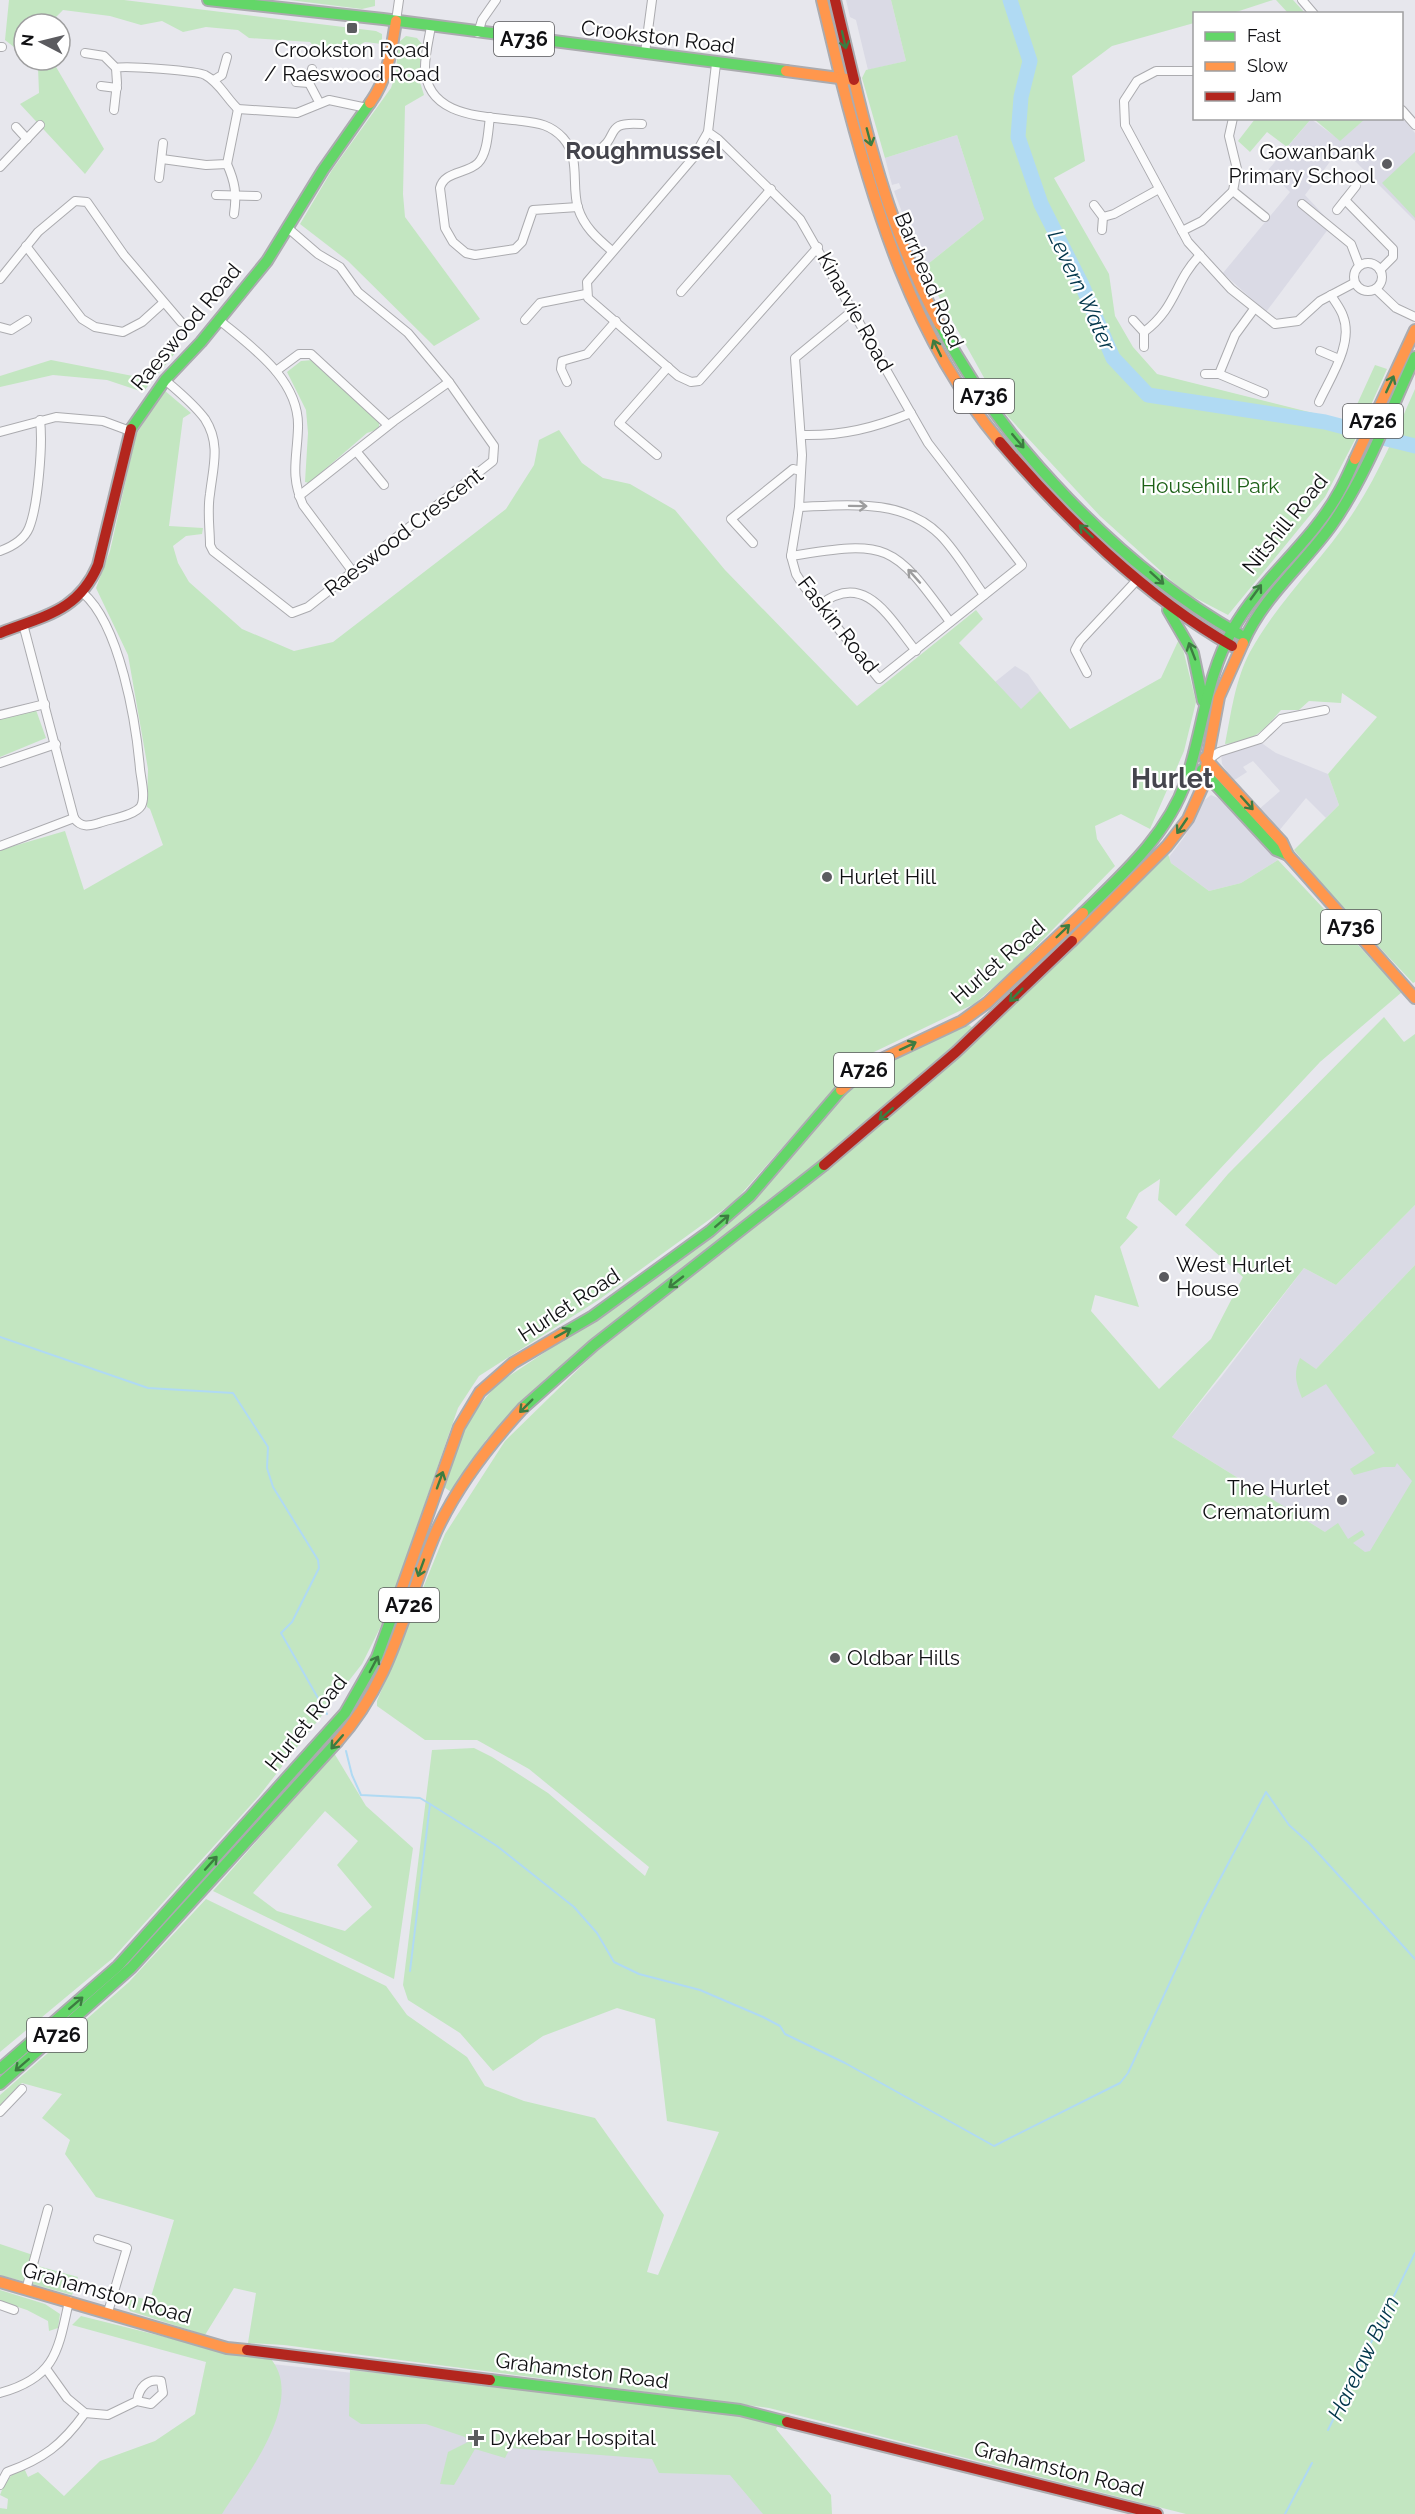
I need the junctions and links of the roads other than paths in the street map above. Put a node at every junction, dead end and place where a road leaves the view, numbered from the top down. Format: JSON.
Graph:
{"nodes":[{"id":1,"x":208,"y":0,"type":"edge"},
{"id":2,"x":399,"y":0,"type":"edge"},
{"id":3,"x":496,"y":0,"type":"edge"},
{"id":4,"x":652,"y":0,"type":"edge"},
{"id":5,"x":822,"y":0,"type":"edge"},
{"id":6,"x":835,"y":0,"type":"edge"},
{"id":7,"x":1302,"y":0,"type":"edge"},
{"id":8,"x":1312,"y":12,"type":"edge"},
{"id":9,"x":396,"y":21,"type":"junction"},
{"id":10,"x":431,"y":26,"type":"junction"},
{"id":11,"x":478,"y":33,"type":"junction"},
{"id":12,"x":85,"y":53,"type":"dead end"},
{"id":13,"x":645,"y":53,"type":"junction"},
{"id":14,"x":227,"y":57,"type":"dead end"},
{"id":15,"x":716,"y":64,"type":"junction"},
{"id":16,"x":116,"y":68,"type":"junction"},
{"id":17,"x":312,"y":69,"type":"dead end"},
{"id":18,"x":1193,"y":71,"type":"edge"},
{"id":19,"x":841,"y":79,"type":"junction"},
{"id":20,"x":214,"y":80,"type":"junction"},
{"id":21,"x":854,"y":80,"type":"junction"},
{"id":22,"x":296,"y":82,"type":"dead end"},
{"id":23,"x":309,"y":83,"type":"junction"},
{"id":24,"x":101,"y":86,"type":"dead end"},
{"id":25,"x":117,"y":88,"type":"junction"},
{"id":26,"x":319,"y":102,"type":"junction"},
{"id":27,"x":367,"y":108,"type":"junction"},
{"id":28,"x":238,"y":109,"type":"junction"},
{"id":29,"x":114,"y":110,"type":"dead end"},
{"id":30,"x":1403,"y":112,"type":"edge"},
{"id":31,"x":489,"y":117,"type":"junction"},
{"id":32,"x":1233,"y":120,"type":"edge"},
{"id":33,"x":642,"y":124,"type":"dead end"},
{"id":34,"x":1415,"y":124,"type":"edge"},
{"id":35,"x":40,"y":125,"type":"dead end"},
{"id":36,"x":16,"y":126,"type":"dead end"},
{"id":37,"x":708,"y":132,"type":"junction"},
{"id":38,"x":27,"y":139,"type":"junction"},
{"id":39,"x":163,"y":143,"type":"dead end"},
{"id":40,"x":574,"y":156,"type":"junction"},
{"id":41,"x":162,"y":159,"type":"junction"},
{"id":42,"x":227,"y":164,"type":"junction"},
{"id":43,"x":0,"y":167,"type":"edge"},
{"id":44,"x":159,"y":178,"type":"dead end"},
{"id":45,"x":1356,"y":186,"type":"dead end"},
{"id":46,"x":771,"y":189,"type":"junction"},
{"id":47,"x":1159,"y":189,"type":"junction"},
{"id":48,"x":884,"y":191,"type":"junction"},
{"id":49,"x":1233,"y":191,"type":"junction"},
{"id":50,"x":236,"y":194,"type":"junction"},
{"id":51,"x":216,"y":195,"type":"dead end"},
{"id":52,"x":872,"y":195,"type":"junction"},
{"id":53,"x":257,"y":196,"type":"dead end"},
{"id":54,"x":1345,"y":200,"type":"junction"},
{"id":55,"x":1302,"y":204,"type":"dead end"},
{"id":56,"x":1094,"y":205,"type":"dead end"},
{"id":57,"x":578,"y":207,"type":"junction"},
{"id":58,"x":1337,"y":210,"type":"dead end"},
{"id":59,"x":234,"y":214,"type":"dead end"},
{"id":60,"x":1103,"y":216,"type":"junction"},
{"id":61,"x":1265,"y":217,"type":"dead end"},
{"id":62,"x":289,"y":229,"type":"junction"},
{"id":63,"x":1102,"y":230,"type":"dead end"},
{"id":64,"x":1182,"y":231,"type":"junction"},
{"id":65,"x":26,"y":246,"type":"junction"},
{"id":66,"x":818,"y":247,"type":"junction"},
{"id":67,"x":612,"y":251,"type":"junction"},
{"id":68,"x":1200,"y":255,"type":"junction"},
{"id":69,"x":1359,"y":265,"type":"junction"},
{"id":70,"x":1380,"y":270,"type":"junction"},
{"id":71,"x":0,"y":279,"type":"edge"},
{"id":72,"x":1354,"y":283,"type":"junction"},
{"id":73,"x":1376,"y":289,"type":"junction"},
{"id":74,"x":681,"y":292,"type":"dead end"},
{"id":75,"x":586,"y":294,"type":"junction"},
{"id":76,"x":1331,"y":295,"type":"junction"},
{"id":77,"x":163,"y":303,"type":"junction"},
{"id":78,"x":1254,"y":309,"type":"junction"},
{"id":79,"x":852,"y":311,"type":"junction"},
{"id":80,"x":1415,"y":317,"type":"edge"},
{"id":81,"x":27,"y":320,"type":"dead end"},
{"id":82,"x":219,"y":320,"type":"junction"},
{"id":83,"x":525,"y":320,"type":"dead end"},
{"id":84,"x":1133,"y":320,"type":"dead end"},
{"id":85,"x":616,"y":321,"type":"junction"},
{"id":86,"x":181,"y":322,"type":"dead end"},
{"id":87,"x":0,"y":327,"type":"edge"},
{"id":88,"x":596,"y":329,"type":"dead end"},
{"id":89,"x":1415,"y":330,"type":"edge"},
{"id":90,"x":1144,"y":332,"type":"junction"},
{"id":91,"x":603,"y":335,"type":"junction"},
{"id":92,"x":1144,"y":347,"type":"dead end"},
{"id":93,"x":1320,"y":351,"type":"dead end"},
{"id":94,"x":1415,"y":357,"type":"edge"},
{"id":95,"x":1339,"y":359,"type":"junction"},
{"id":96,"x":668,"y":367,"type":"junction"},
{"id":97,"x":276,"y":371,"type":"junction"},
{"id":98,"x":1205,"y":374,"type":"dead end"},
{"id":99,"x":1219,"y":374,"type":"junction"},
{"id":100,"x":165,"y":380,"type":"junction"},
{"id":101,"x":449,"y":382,"type":"junction"},
{"id":102,"x":567,"y":382,"type":"dead end"},
{"id":103,"x":1264,"y":393,"type":"dead end"},
{"id":104,"x":1319,"y":402,"type":"dead end"},
{"id":105,"x":911,"y":413,"type":"junction"},
{"id":106,"x":40,"y":420,"type":"junction"},
{"id":107,"x":388,"y":426,"type":"junction"},
{"id":108,"x":130,"y":431,"type":"junction"},
{"id":109,"x":0,"y":432,"type":"edge"},
{"id":110,"x":802,"y":435,"type":"junction"},
{"id":111,"x":356,"y":451,"type":"junction"},
{"id":112,"x":657,"y":455,"type":"dead end"},
{"id":113,"x":1351,"y":470,"type":"junction"},
{"id":114,"x":801,"y":471,"type":"junction"},
{"id":115,"x":1362,"y":476,"type":"junction"},
{"id":116,"x":384,"y":485,"type":"dead end"},
{"id":117,"x":299,"y":496,"type":"junction"},
{"id":118,"x":799,"y":507,"type":"junction"},
{"id":119,"x":1116,"y":541,"type":"junction"},
{"id":120,"x":753,"y":543,"type":"dead end"},
{"id":121,"x":0,"y":551,"type":"edge"},
{"id":122,"x":1107,"y":551,"type":"junction"},
{"id":123,"x":792,"y":556,"type":"junction"},
{"id":124,"x":1022,"y":565,"type":"joint"},
{"id":125,"x":352,"y":572,"type":"junction"},
{"id":126,"x":1137,"y":580,"type":"junction"},
{"id":127,"x":83,"y":593,"type":"junction"},
{"id":128,"x":984,"y":596,"type":"junction"},
{"id":129,"x":1180,"y":598,"type":"junction"},
{"id":130,"x":1159,"y":599,"type":"junction"},
{"id":131,"x":820,"y":605,"type":"junction"},
{"id":132,"x":1173,"y":609,"type":"junction"},
{"id":133,"x":950,"y":622,"type":"junction"},
{"id":134,"x":23,"y":624,"type":"junction"},
{"id":135,"x":1232,"y":630,"type":"junction"},
{"id":136,"x":0,"y":633,"type":"edge"},
{"id":137,"x":1245,"y":638,"type":"junction"},
{"id":138,"x":1226,"y":643,"type":"junction"},
{"id":139,"x":1239,"y":650,"type":"junction"},
{"id":140,"x":916,"y":651,"type":"junction"},
{"id":141,"x":1087,"y":673,"type":"dead end"},
{"id":142,"x":45,"y":704,"type":"junction"},
{"id":143,"x":1203,"y":708,"type":"junction"},
{"id":144,"x":1325,"y":710,"type":"dead end"},
{"id":145,"x":0,"y":714,"type":"edge"},
{"id":146,"x":56,"y":744,"type":"junction"},
{"id":147,"x":1194,"y":757,"type":"junction"},
{"id":148,"x":1208,"y":760,"type":"junction"},
{"id":149,"x":0,"y":763,"type":"edge"},
{"id":150,"x":1206,"y":773,"type":"junction"},
{"id":151,"x":74,"y":818,"type":"junction"},
{"id":152,"x":0,"y":846,"type":"edge"},
{"id":153,"x":1288,"y":855,"type":"junction"},
{"id":154,"x":1415,"y":998,"type":"edge"},
{"id":155,"x":0,"y":2069,"type":"edge"},
{"id":156,"x":0,"y":2084,"type":"edge"},
{"id":157,"x":22,"y":2089,"type":"dead end"},
{"id":158,"x":0,"y":2112,"type":"edge"},
{"id":159,"x":48,"y":2209,"type":"dead end"},
{"id":160,"x":98,"y":2239,"type":"dead end"},
{"id":161,"x":0,"y":2282,"type":"edge"},
{"id":162,"x":26,"y":2290,"type":"junction"},
{"id":163,"x":69,"y":2301,"type":"junction"},
{"id":164,"x":0,"y":2305,"type":"edge"},
{"id":165,"x":14,"y":2310,"type":"dead end"},
{"id":166,"x":108,"y":2312,"type":"junction"},
{"id":167,"x":47,"y":2370,"type":"junction"},
{"id":168,"x":0,"y":2393,"type":"edge"},
{"id":169,"x":137,"y":2401,"type":"dead end"},
{"id":170,"x":85,"y":2413,"type":"junction"},
{"id":171,"x":0,"y":2486,"type":"edge"},
{"id":172,"x":1156,"y":2514,"type":"edge"}],
"edges":[{"from":1,"to":9,"type":"main road","name":"Crookston Road","number":"A736"},
{"from":2,"to":9,"type":"street"},
{"from":3,"to":11,"type":"street"},
{"from":4,"to":13,"type":"street"},
{"from":5,"to":19,"type":"main road","name":"Barrhead Road"},
{"from":6,"to":21,"type":"main road","name":"Barrhead Road","one_way":true},
{"from":7,"to":8,"type":"street"},
{"from":9,"to":10,"type":"main road","name":"Crookston Road","number":"A736"},
{"from":9,"to":27,"type":"main road","name":"Raeswood Road"},
{"from":10,"to":11,"type":"main road","name":"Crookston Road","number":"A736"},
{"from":10,"to":31,"type":"street"},
{"from":11,"to":13,"type":"main road","name":"Crookston Road","number":"A736"},
{"from":12,"to":16,"type":"street"},
{"from":13,"to":15,"type":"main road","name":"Crookston Road","number":"A736"},
{"from":14,"to":20,"type":"street"},
{"from":15,"to":19,"type":"main road","name":"Crookston Road","number":"A736"},
{"from":15,"to":37,"type":"street"},
{"from":16,"to":20,"type":"street"},
{"from":16,"to":25,"type":"street"},
{"from":17,"to":23,"type":"street"},
{"from":18,"to":47,"type":"street"},
{"from":19,"to":21,"type":"main road","name":"Crookston Road","number":"A736"},
{"from":19,"to":52,"type":"main road","name":"Barrhead Road","number":"A736"},
{"from":20,"to":28,"type":"street"},
{"from":21,"to":48,"type":"main road","name":"Barrhead Road","number":"A736","one_way":true},
{"from":22,"to":23,"type":"street"},
{"from":23,"to":26,"type":"street"},
{"from":24,"to":25,"type":"street"},
{"from":25,"to":29,"type":"street"},
{"from":26,"to":27,"type":"street"},
{"from":26,"to":28,"type":"street"},
{"from":27,"to":62,"type":"main road","name":"Raeswood Road"},
{"from":28,"to":42,"type":"street"},
{"from":30,"to":34,"type":"street"},
{"from":31,"to":40,"type":"street"},
{"from":31,"to":57,"type":"street"},
{"from":32,"to":49,"type":"street"},
{"from":33,"to":40,"type":"street"},
{"from":35,"to":38,"type":"street"},
{"from":36,"to":38,"type":"street"},
{"from":37,"to":46,"type":"street","name":"Kinarvie Road"},
{"from":37,"to":67,"type":"street"},
{"from":38,"to":43,"type":"street"},
{"from":39,"to":41,"type":"street"},
{"from":40,"to":57,"type":"street"},
{"from":41,"to":42,"type":"street"},
{"from":41,"to":44,"type":"street"},
{"from":42,"to":50,"type":"street"},
{"from":45,"to":54,"type":"street"},
{"from":46,"to":66,"type":"street","name":"Kinarvie Road"},
{"from":46,"to":74,"type":"street"},
{"from":47,"to":60,"type":"street"},
{"from":47,"to":64,"type":"street"},
{"from":48,"to":52,"type":"main road"},
{"from":48,"to":119,"type":"main road","name":"Barrhead Road","number":"A736","one_way":true},
{"from":49,"to":61,"type":"street"},
{"from":49,"to":64,"type":"street"},
{"from":50,"to":51,"type":"street"},
{"from":50,"to":53,"type":"street"},
{"from":50,"to":59,"type":"street"},
{"from":122,"to":52,"type":"main road","name":"Barrhead Road","number":"A736","one_way":true},
{"from":54,"to":58,"type":"street"},
{"from":54,"to":70,"type":"street"},
{"from":55,"to":69,"type":"street"},
{"from":56,"to":60,"type":"street"},
{"from":57,"to":67,"type":"street"},
{"from":60,"to":63,"type":"street"},
{"from":62,"to":82,"type":"main road","name":"Raeswood Road"},
{"from":62,"to":101,"type":"street","name":"Raeswood Crescent"},
{"from":64,"to":68,"type":"street"},
{"from":65,"to":71,"type":"street"},
{"from":65,"to":77,"type":"street"},
{"from":65,"to":77,"type":"street"},
{"from":66,"to":79,"type":"street","name":"Kinarvie Road"},
{"from":66,"to":96,"type":"street"},
{"from":67,"to":75,"type":"street"},
{"from":68,"to":78,"type":"street"},
{"from":68,"to":90,"type":"street"},
{"from":69,"to":70,"type":"street"},
{"from":69,"to":72,"type":"street"},
{"from":70,"to":73,"type":"street"},
{"from":72,"to":73,"type":"street"},
{"from":72,"to":76,"type":"street"},
{"from":73,"to":80,"type":"street"},
{"from":75,"to":83,"type":"street"},
{"from":75,"to":85,"type":"street"},
{"from":76,"to":78,"type":"street"},
{"from":76,"to":95,"type":"street"},
{"from":77,"to":86,"type":"street"},
{"from":78,"to":99,"type":"street"},
{"from":79,"to":105,"type":"street","name":"Kinarvie Road"},
{"from":79,"to":110,"type":"street","name":"Faskin Road"},
{"from":81,"to":87,"type":"street"},
{"from":82,"to":97,"type":"street"},
{"from":82,"to":100,"type":"main road","name":"Raeswood Road"},
{"from":84,"to":90,"type":"street"},
{"from":85,"to":91,"type":"street"},
{"from":85,"to":96,"type":"street"},
{"from":88,"to":91,"type":"street"},
{"from":113,"to":89,"type":"main road","name":"Nitshill Road","number":"A726","one_way":true},
{"from":90,"to":92,"type":"street"},
{"from":91,"to":102,"type":"street"},
{"from":93,"to":95,"type":"street"},
{"from":94,"to":115,"type":"main road","name":"Nitshill Road","number":"A726"},
{"from":95,"to":104,"type":"street"},
{"from":96,"to":112,"type":"street"},
{"from":97,"to":107,"type":"street"},
{"from":97,"to":117,"type":"street"},
{"from":98,"to":99,"type":"street"},
{"from":99,"to":103,"type":"street"},
{"from":100,"to":108,"type":"main road","name":"Raeswood Road"},
{"from":100,"to":125,"type":"street","name":"Raeswood Crescent"},
{"from":101,"to":107,"type":"street"},
{"from":101,"to":125,"type":"street","name":"Raeswood Crescent"},
{"from":105,"to":110,"type":"street"},
{"from":105,"to":124,"type":"street","name":"Kinarvie Road"},
{"from":106,"to":108,"type":"street"},
{"from":106,"to":109,"type":"street"},
{"from":106,"to":121,"type":"street"},
{"from":107,"to":111,"type":"street"},
{"from":108,"to":127,"type":"main road","name":"Raeswood Road"},
{"from":110,"to":114,"type":"street","name":"Faskin Road"},
{"from":111,"to":116,"type":"street"},
{"from":111,"to":117,"type":"street"},
{"from":113,"to":115,"type":"main road"},
{"from":135,"to":113,"type":"main road","name":"Nitshill Road","number":"A726","one_way":true},
{"from":114,"to":118,"type":"street","name":"Faskin Road"},
{"from":114,"to":120,"type":"street"},
{"from":115,"to":137,"type":"main road","name":"Nitshill Road","number":"A726"},
{"from":117,"to":125,"type":"street"},
{"from":118,"to":123,"type":"street","name":"Faskin Road"},
{"from":118,"to":128,"type":"street","one_way":true},
{"from":119,"to":122,"type":"main road"},
{"from":119,"to":129,"type":"main road","name":"Barrhead Road","number":"A736","one_way":true},
{"from":122,"to":126,"type":"main road","name":"Barrhead Road","number":"A736"},
{"from":123,"to":131,"type":"street","name":"Faskin Road"},
{"from":133,"to":123,"type":"street","one_way":true},
{"from":124,"to":128,"type":"street","name":"Faskin Road"},
{"from":126,"to":130,"type":"main road","name":"Barrhead Road","number":"A736"},
{"from":126,"to":141,"type":"street"},
{"from":127,"to":134,"type":"main road","name":"Raeswood Road"},
{"from":127,"to":151,"type":"street"},
{"from":128,"to":133,"type":"street","name":"Faskin Road"},
{"from":129,"to":132,"type":"main road"},
{"from":129,"to":135,"type":"main road","name":"Barrhead Road","number":"A736"},
{"from":130,"to":132,"type":"main road","name":"Barrhead Road","number":"A736"},
{"from":143,"to":130,"type":"main road","number":"A736","one_way":true},
{"from":131,"to":140,"type":"street"},
{"from":131,"to":140,"type":"street","name":"Faskin Road"},
{"from":132,"to":138,"type":"main road","name":"Barrhead Road","number":"A736"},
{"from":133,"to":140,"type":"street","name":"Faskin Road"},
{"from":134,"to":136,"type":"main road","name":"Raeswood Road"},
{"from":134,"to":142,"type":"street"},
{"from":135,"to":137,"type":"main road","name":"Barrhead Road"},
{"from":135,"to":138,"type":"main road","name":"Nitshill Road","number":"A726"},
{"from":137,"to":139,"type":"main road","number":"A726"},
{"from":138,"to":139,"type":"main road","name":"Barrhead Road"},
{"from":138,"to":143,"type":"main road","name":"Hurlet Road","number":"A726"},
{"from":139,"to":148,"type":"main road","name":"Hurlet Road","number":"A726"},
{"from":142,"to":145,"type":"street"},
{"from":142,"to":146,"type":"street"},
{"from":143,"to":147,"type":"main road","name":"Hurlet Road","number":"A726"},
{"from":144,"to":148,"type":"street"},
{"from":146,"to":149,"type":"street"},
{"from":146,"to":151,"type":"street"},
{"from":147,"to":148,"type":"main road"},
{"from":147,"to":150,"type":"main road"},
{"from":155,"to":147,"type":"main road","name":"Hurlet Road","number":"A726","one_way":true},
{"from":148,"to":150,"type":"main road","name":"Hurlet Road","number":"A726"},
{"from":148,"to":153,"type":"main road","number":"A736","one_way":true},
{"from":150,"to":153,"type":"main road","number":"A736"},
{"from":150,"to":156,"type":"main road","name":"Hurlet Road","number":"A726","one_way":true},
{"from":151,"to":152,"type":"street"},
{"from":153,"to":154,"type":"main road","number":"A736"},
{"from":157,"to":158,"type":"street"},
{"from":159,"to":162,"type":"street"},
{"from":160,"to":166,"type":"street"},
{"from":161,"to":162,"type":"main road","name":"Grahamston Road"},
{"from":162,"to":163,"type":"main road","name":"Grahamston Road"},
{"from":163,"to":166,"type":"main road","name":"Grahamston Road"},
{"from":163,"to":167,"type":"street"},
{"from":164,"to":165,"type":"street"},
{"from":166,"to":172,"type":"main road","name":"Grahamston Road"},
{"from":167,"to":168,"type":"street"},
{"from":167,"to":170,"type":"street"},
{"from":169,"to":170,"type":"street"},
{"from":170,"to":171,"type":"street"}]}
